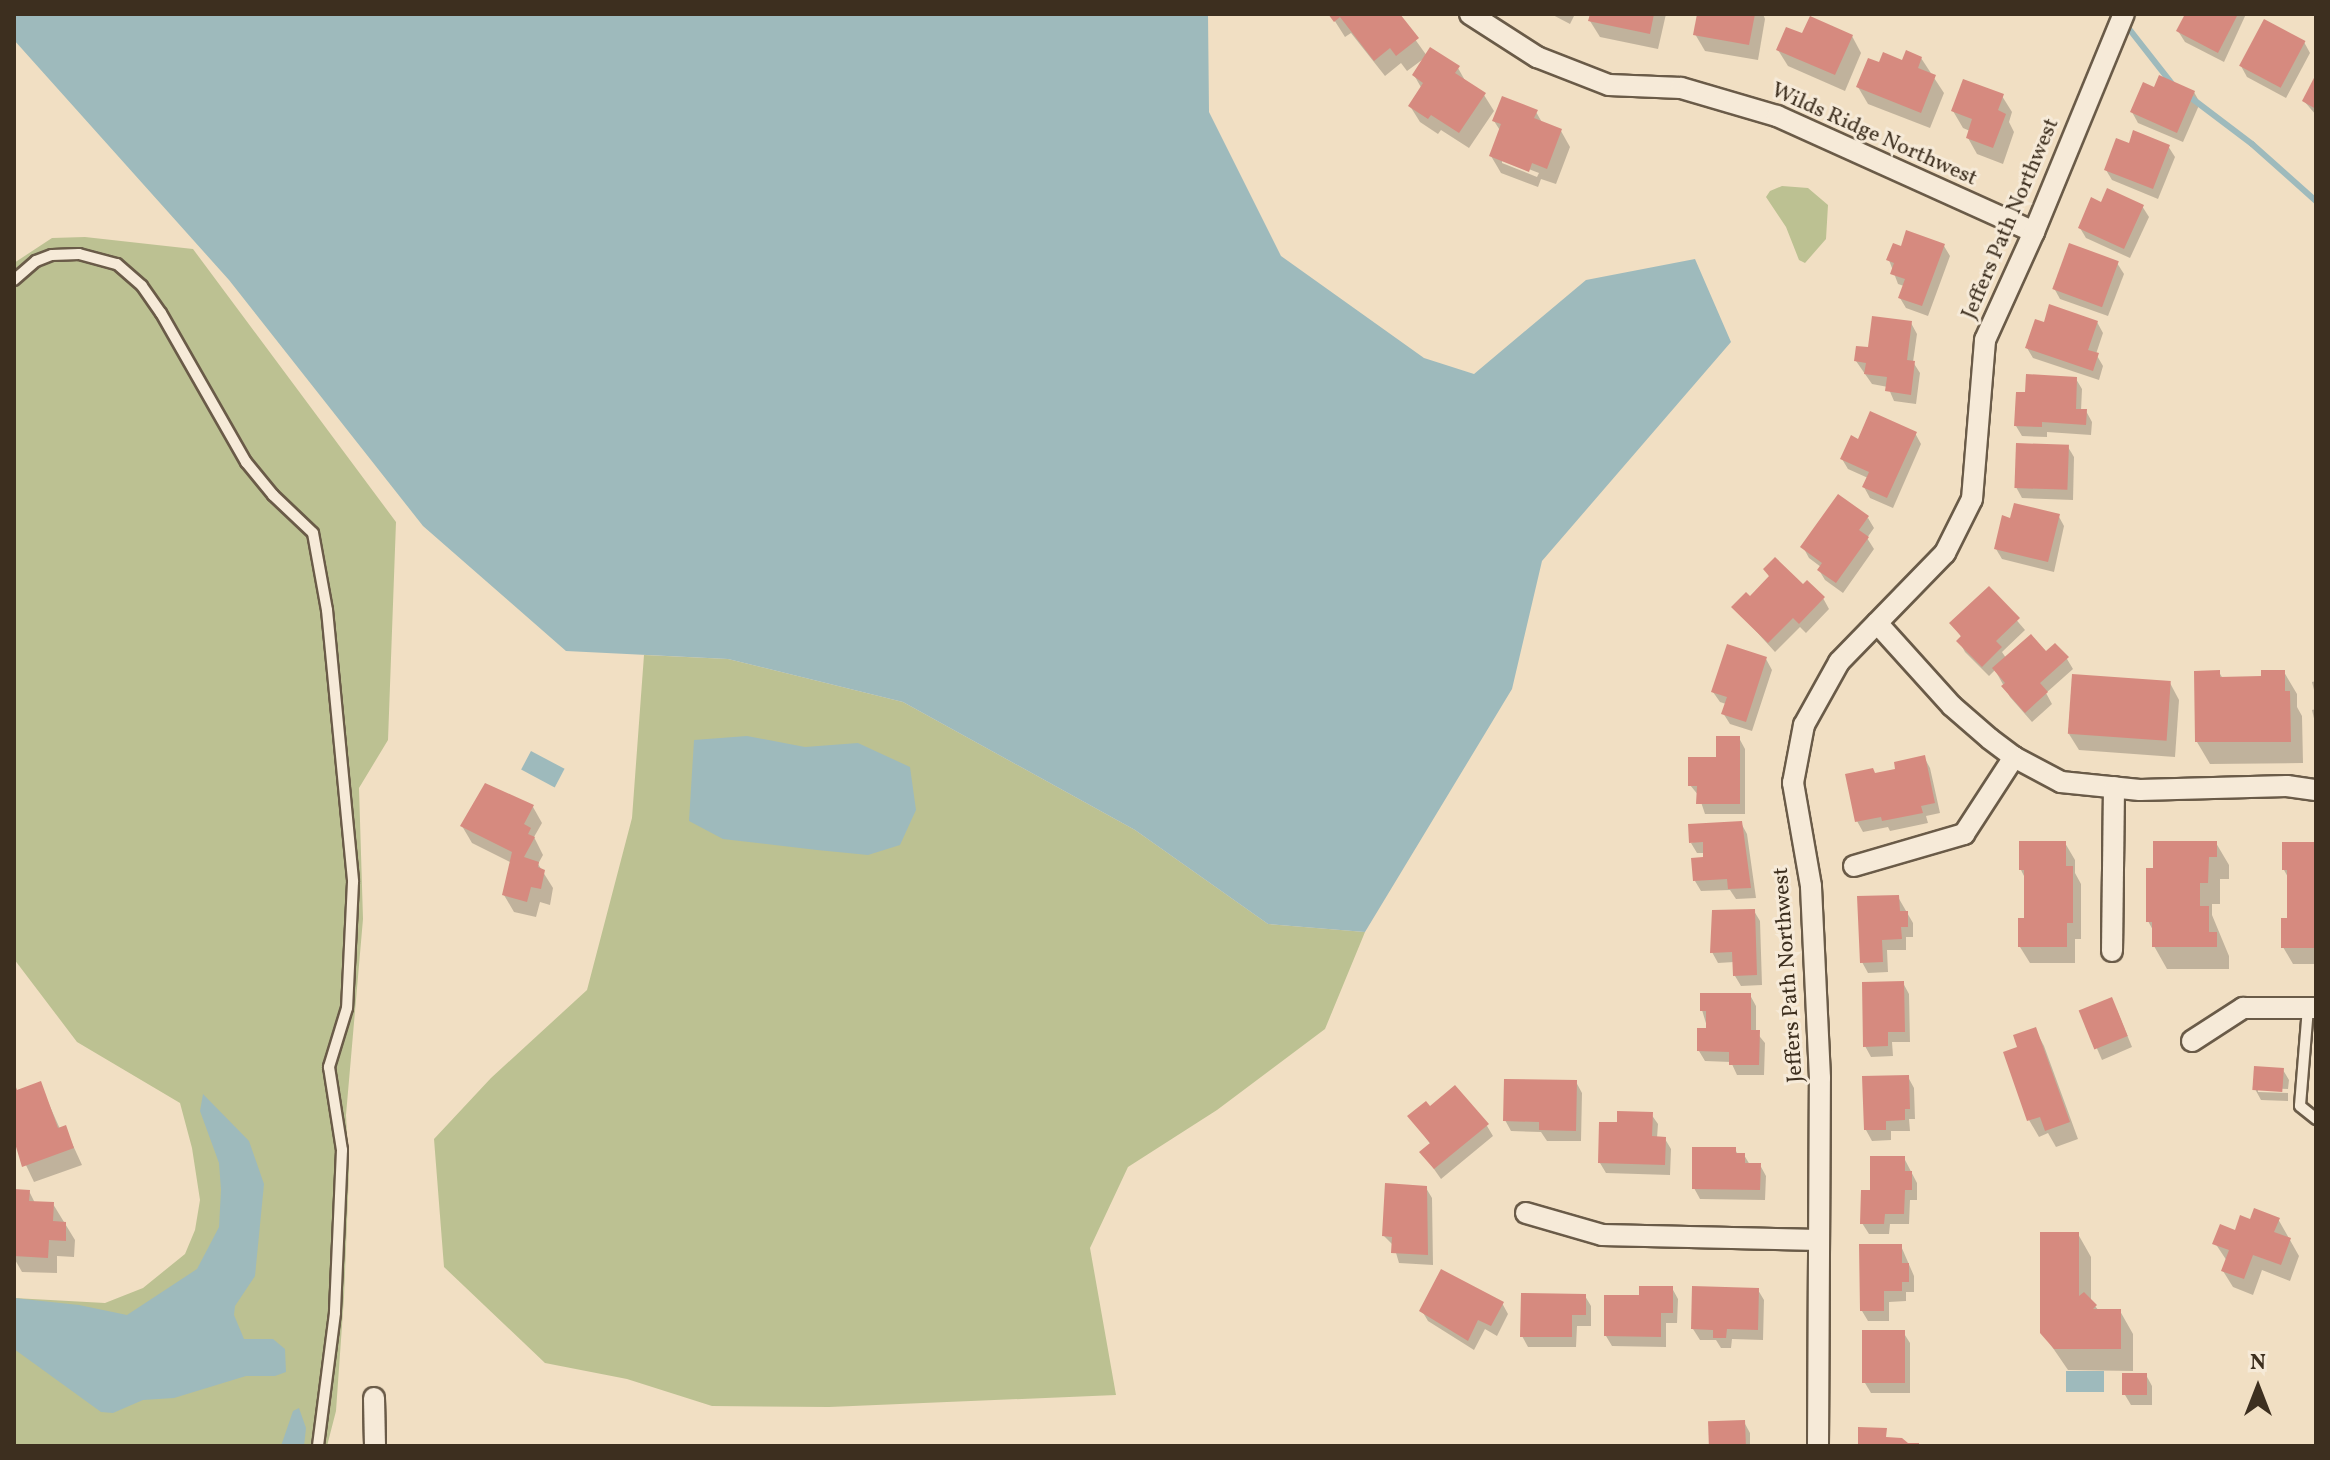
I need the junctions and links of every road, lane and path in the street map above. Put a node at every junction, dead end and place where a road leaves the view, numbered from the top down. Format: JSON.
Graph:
{"nodes":[{"id":1,"x":1470,"y":14,"type":"edge"},
{"id":2,"x":2124,"y":14,"type":"edge"},
{"id":3,"x":2034,"y":232,"type":"junction"},
{"id":4,"x":14,"y":280,"type":"edge"},
{"id":5,"x":1877,"y":623,"type":"junction"},
{"id":6,"x":2014,"y":757,"type":"junction"},
{"id":7,"x":2114,"y":787,"type":"junction"},
{"id":8,"x":2316,"y":790,"type":"edge"},
{"id":9,"x":1854,"y":866,"type":"dead end"},
{"id":10,"x":2112,"y":951,"type":"dead end"},
{"id":11,"x":2312,"y":1008,"type":"edge"},
{"id":12,"x":2192,"y":1041,"type":"dead end"},
{"id":13,"x":2316,"y":1119,"type":"edge"},
{"id":14,"x":1526,"y":1213,"type":"dead end"},
{"id":15,"x":1819,"y":1240,"type":"junction"},
{"id":16,"x":374,"y":1398,"type":"dead end"},
{"id":17,"x":318,"y":1446,"type":"edge"},
{"id":18,"x":375,"y":1446,"type":"edge"},
{"id":19,"x":1818,"y":1446,"type":"edge"}],
"edges":[{"from":1,"to":3,"type":"street","name":"Wilds Ridge Northwest"},
{"from":2,"to":3,"type":"street","name":"Jeffers Path Northwest"},
{"from":3,"to":5,"type":"street","name":"Jeffers Path Northwest"},
{"from":4,"to":17,"type":"lane"},
{"from":5,"to":6,"type":"street"},
{"from":5,"to":15,"type":"street","name":"Jeffers Path Northwest"},
{"from":6,"to":7,"type":"street"},
{"from":6,"to":9,"type":"street"},
{"from":7,"to":8,"type":"street"},
{"from":7,"to":10,"type":"street"},
{"from":11,"to":12,"type":"street"},
{"from":11,"to":13,"type":"lane"},
{"from":14,"to":15,"type":"street"},
{"from":15,"to":19,"type":"street","name":"Jeffers Path Northwest"},
{"from":16,"to":18,"type":"street"}]}
